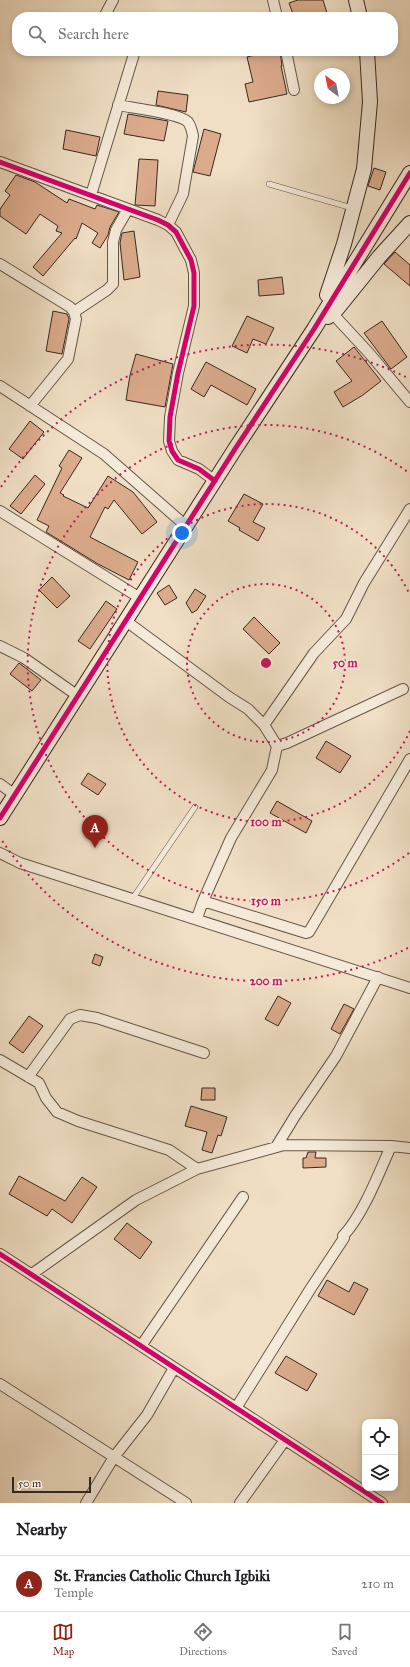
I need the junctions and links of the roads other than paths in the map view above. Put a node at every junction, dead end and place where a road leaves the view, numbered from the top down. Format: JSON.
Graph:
{"nodes":[{"id":1,"x":113,"y":0,"type":"edge"},
{"id":2,"x":273,"y":0,"type":"edge"},
{"id":3,"x":356,"y":0,"type":"edge"},
{"id":4,"x":107,"y":12,"type":"edge"},
{"id":5,"x":276,"y":12,"type":"edge"},
{"id":6,"x":359,"y":12,"type":"edge"},
{"id":7,"x":133,"y":56,"type":"edge"},
{"id":8,"x":287,"y":56,"type":"edge"},
{"id":9,"x":367,"y":56,"type":"edge"},
{"id":10,"x":294,"y":90,"type":"dead end"},
{"id":11,"x":118,"y":105,"type":"junction"},
{"id":12,"x":0,"y":162,"type":"edge"},
{"id":13,"x":410,"y":173,"type":"edge"},
{"id":14,"x":269,"y":184,"type":"dead end"},
{"id":15,"x":91,"y":195,"type":"junction"},
{"id":16,"x":353,"y":208,"type":"junction"},
{"id":17,"x":128,"y":209,"type":"junction"},
{"id":18,"x":410,"y":223,"type":"edge"},
{"id":19,"x":168,"y":225,"type":"junction"},
{"id":20,"x":0,"y":264,"type":"edge"},
{"id":21,"x":74,"y":312,"type":"junction"},
{"id":22,"x":332,"y":313,"type":"junction"},
{"id":23,"x":314,"y":329,"type":"junction"},
{"id":24,"x":0,"y":386,"type":"edge"},
{"id":25,"x":410,"y":402,"type":"edge"},
{"id":26,"x":30,"y":406,"type":"junction"},
{"id":27,"x":215,"y":481,"type":"junction"},
{"id":28,"x":410,"y":509,"type":"edge"},
{"id":29,"x":0,"y":511,"type":"edge"},
{"id":30,"x":186,"y":526,"type":"junction"},
{"id":31,"x":140,"y":598,"type":"junction"},
{"id":32,"x":126,"y":621,"type":"junction"},
{"id":33,"x":0,"y":646,"type":"edge"},
{"id":34,"x":403,"y":689,"type":"dead end"},
{"id":35,"x":78,"y":696,"type":"junction"},
{"id":36,"x":264,"y":725,"type":"junction"},
{"id":37,"x":277,"y":746,"type":"junction"},
{"id":38,"x":410,"y":759,"type":"edge"},
{"id":39,"x":0,"y":784,"type":"edge"},
{"id":40,"x":15,"y":795,"type":"junction"},
{"id":41,"x":195,"y":807,"type":"dead end"},
{"id":42,"x":0,"y":818,"type":"edge"},
{"id":43,"x":0,"y":853,"type":"edge"},
{"id":44,"x":133,"y":898,"type":"junction"},
{"id":45,"x":203,"y":900,"type":"junction"},
{"id":46,"x":197,"y":918,"type":"junction"},
{"id":47,"x":378,"y":977,"type":"junction"},
{"id":48,"x":410,"y":988,"type":"edge"},
{"id":49,"x":204,"y":1054,"type":"dead end"},
{"id":50,"x":0,"y":1060,"type":"edge"},
{"id":51,"x":28,"y":1077,"type":"junction"},
{"id":52,"x":391,"y":1146,"type":"junction"},
{"id":53,"x":276,"y":1147,"type":"junction"},
{"id":54,"x":410,"y":1148,"type":"edge"},
{"id":55,"x":197,"y":1169,"type":"junction"},
{"id":56,"x":243,"y":1197,"type":"dead end"},
{"id":57,"x":0,"y":1254,"type":"edge"},
{"id":58,"x":32,"y":1274,"type":"junction"},
{"id":59,"x":141,"y":1346,"type":"junction"},
{"id":60,"x":174,"y":1368,"type":"junction"},
{"id":61,"x":0,"y":1384,"type":"edge"},
{"id":62,"x":236,"y":1408,"type":"junction"},
{"id":63,"x":285,"y":1440,"type":"junction"},
{"id":64,"x":114,"y":1457,"type":"junction"},
{"id":65,"x":86,"y":1503,"type":"edge"},
{"id":66,"x":186,"y":1503,"type":"edge"},
{"id":67,"x":240,"y":1503,"type":"edge"},
{"id":68,"x":382,"y":1503,"type":"edge"}],
"edges":[{"from":1,"to":4,"type":"street"},
{"from":2,"to":5,"type":"street"},
{"from":3,"to":6,"type":"street"},
{"from":7,"to":11,"type":"street"},
{"from":8,"to":10,"type":"street"},
{"from":9,"to":16,"type":"street"},
{"from":11,"to":15,"type":"street"},
{"from":11,"to":19,"type":"street"},
{"from":12,"to":15,"type":"street"},
{"from":13,"to":23,"type":"street"},
{"from":14,"to":16,"type":"lane"},
{"from":15,"to":17,"type":"street"},
{"from":16,"to":23,"type":"street"},
{"from":17,"to":19,"type":"street"},
{"from":17,"to":21,"type":"street"},
{"from":18,"to":22,"type":"street"},
{"from":19,"to":27,"type":"street"},
{"from":20,"to":21,"type":"street"},
{"from":21,"to":26,"type":"street"},
{"from":22,"to":23,"type":"street"},
{"from":22,"to":25,"type":"street"},
{"from":23,"to":27,"type":"street"},
{"from":24,"to":26,"type":"street"},
{"from":26,"to":30,"type":"street"},
{"from":27,"to":30,"type":"street"},
{"from":28,"to":36,"type":"street"},
{"from":29,"to":31,"type":"street"},
{"from":30,"to":31,"type":"street"},
{"from":31,"to":32,"type":"street"},
{"from":32,"to":35,"type":"street"},
{"from":32,"to":36,"type":"street"},
{"from":33,"to":35,"type":"street"},
{"from":34,"to":37,"type":"street"},
{"from":35,"to":40,"type":"street"},
{"from":36,"to":37,"type":"street"},
{"from":37,"to":45,"type":"street"},
{"from":38,"to":45,"type":"street"},
{"from":39,"to":40,"type":"street"},
{"from":40,"to":42,"type":"street"},
{"from":41,"to":44,"type":"lane"},
{"from":43,"to":44,"type":"street"},
{"from":44,"to":46,"type":"street"},
{"from":45,"to":46,"type":"street"},
{"from":46,"to":47,"type":"street"},
{"from":47,"to":48,"type":"street"},
{"from":47,"to":53,"type":"street"},
{"from":49,"to":51,"type":"street"},
{"from":50,"to":51,"type":"street"},
{"from":51,"to":55,"type":"street"},
{"from":52,"to":53,"type":"street"},
{"from":52,"to":54,"type":"street"},
{"from":52,"to":62,"type":"street"},
{"from":53,"to":55,"type":"street"},
{"from":55,"to":58,"type":"street"},
{"from":56,"to":59,"type":"street"},
{"from":57,"to":58,"type":"street"},
{"from":58,"to":59,"type":"street"},
{"from":59,"to":60,"type":"street"},
{"from":60,"to":62,"type":"street"},
{"from":60,"to":64,"type":"street"},
{"from":61,"to":64,"type":"street"},
{"from":62,"to":63,"type":"street"},
{"from":63,"to":67,"type":"street"},
{"from":63,"to":68,"type":"street"},
{"from":64,"to":65,"type":"street"},
{"from":64,"to":66,"type":"street"}]}
